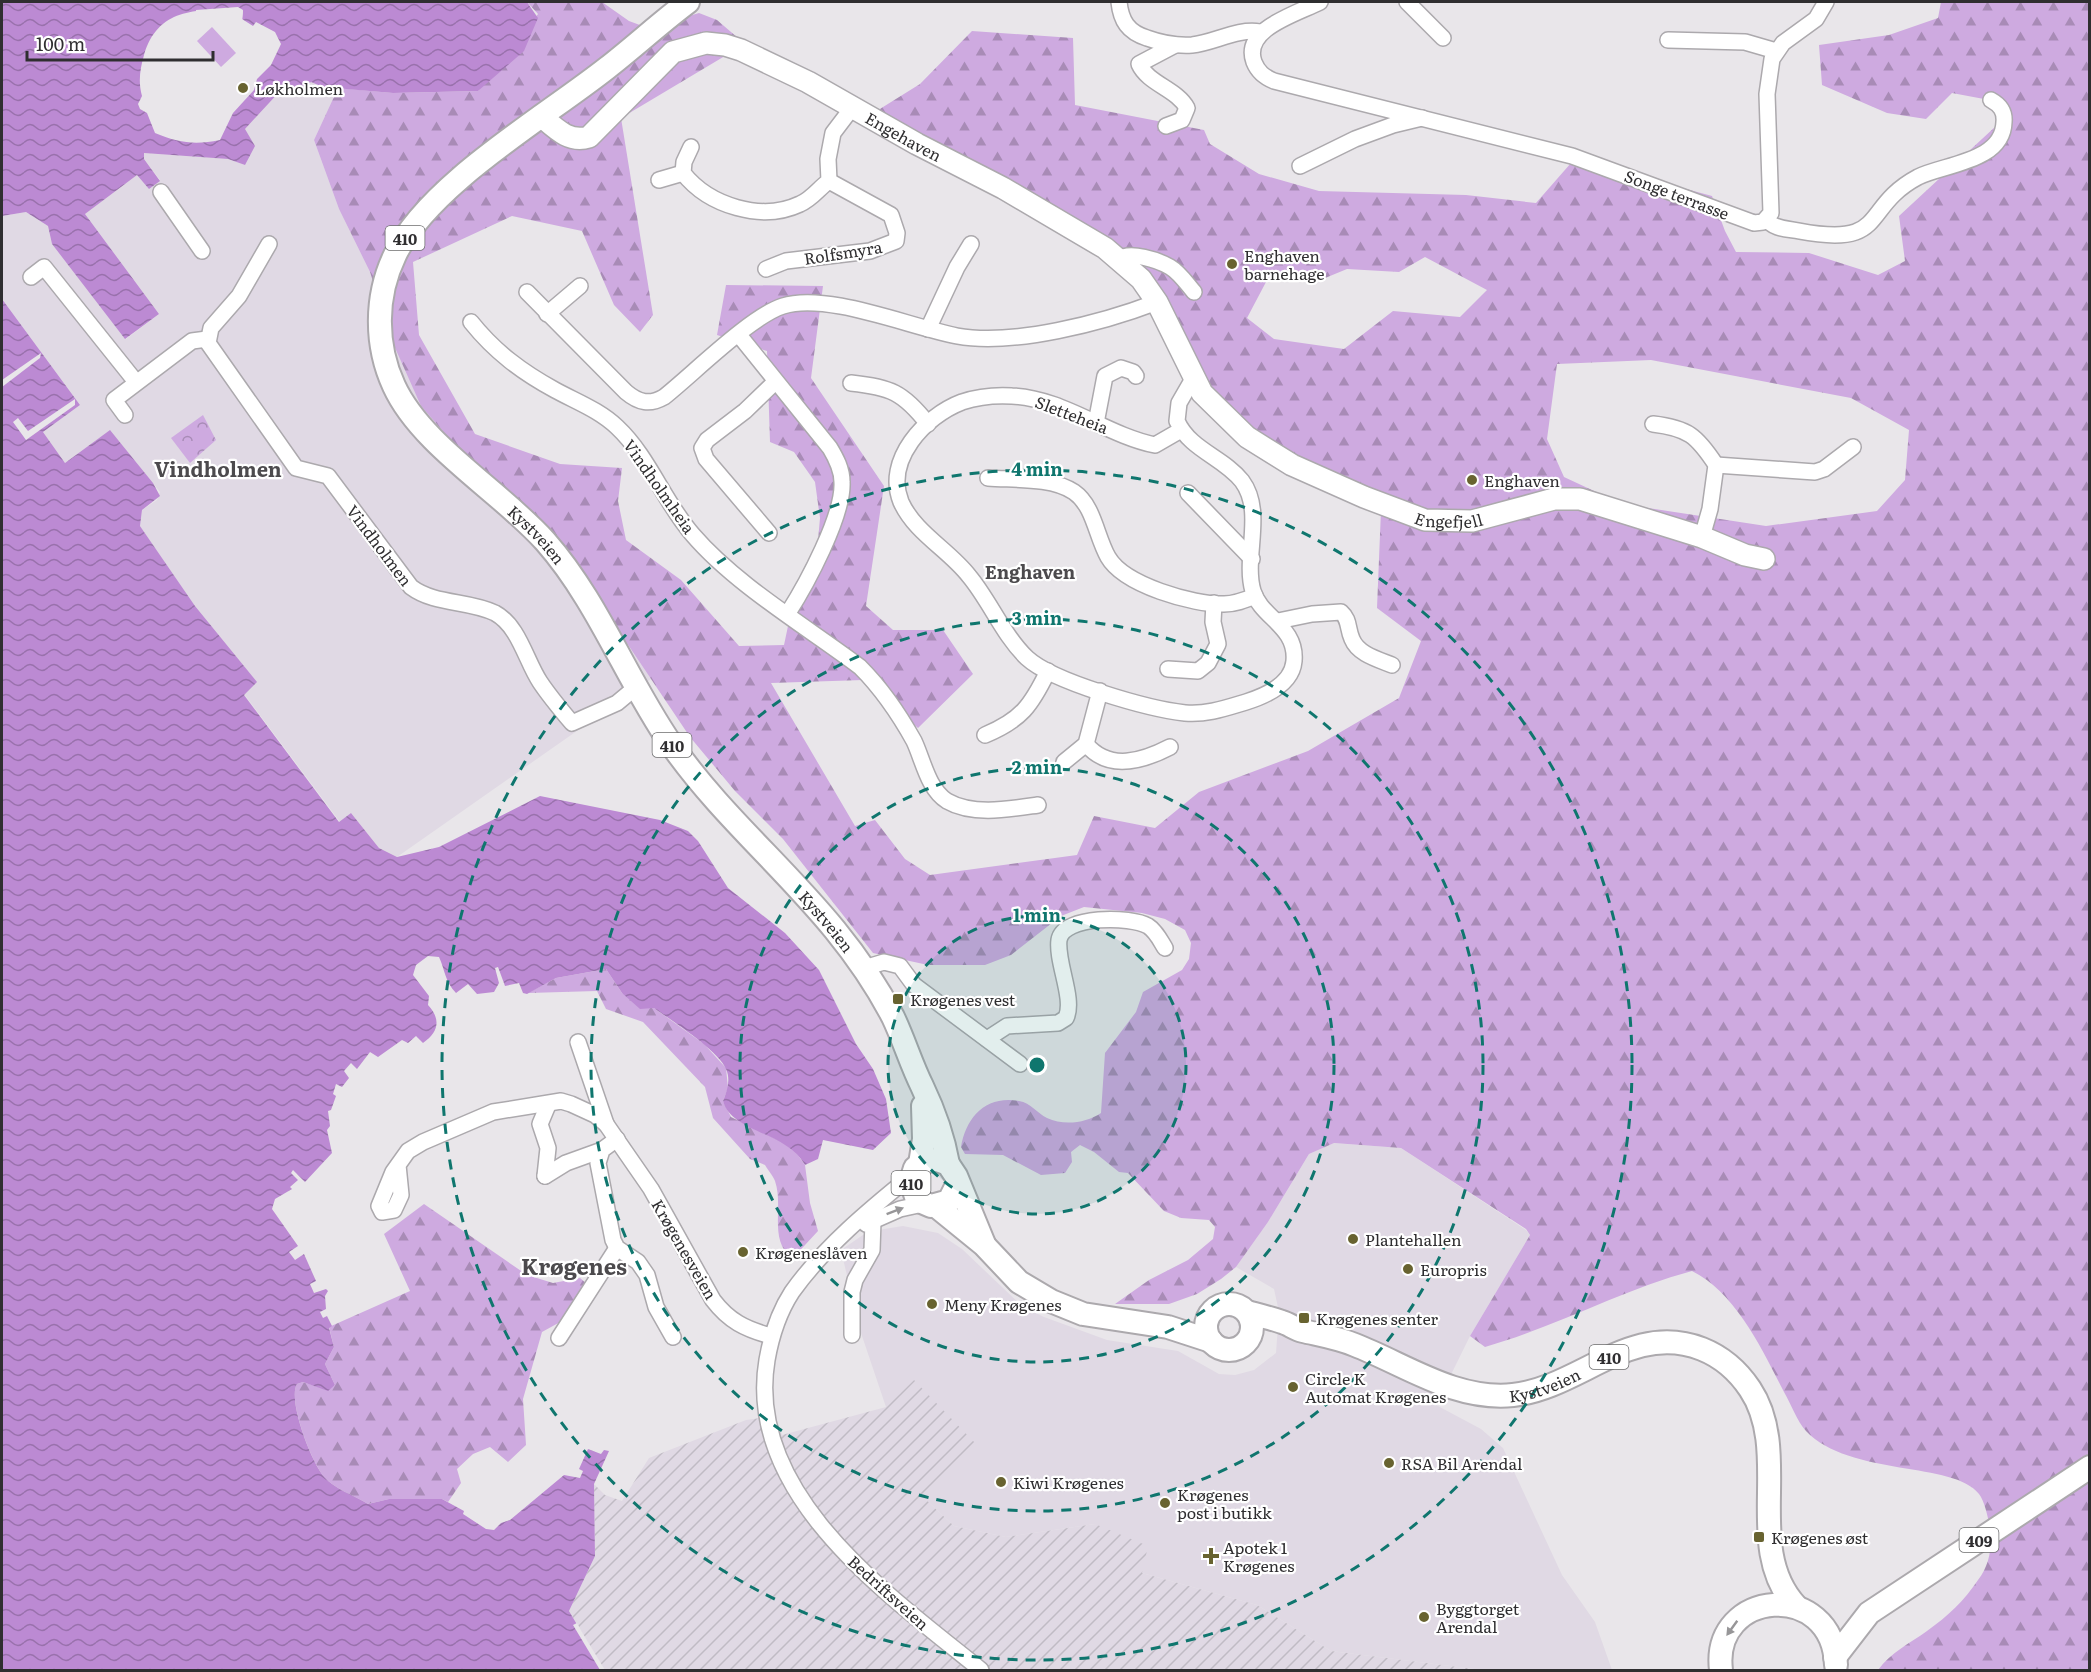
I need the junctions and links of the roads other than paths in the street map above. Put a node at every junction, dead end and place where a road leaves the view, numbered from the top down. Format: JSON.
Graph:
{"nodes":[{"id":1,"x":688,"y":2,"type":"edge"},
{"id":2,"x":1119,"y":2,"type":"edge"},
{"id":3,"x":1320,"y":2,"type":"edge"},
{"id":4,"x":1407,"y":2,"type":"edge"},
{"id":5,"x":1826,"y":2,"type":"edge"},
{"id":6,"x":1260,"y":32,"type":"junction"},
{"id":7,"x":1443,"y":38,"type":"dead end"},
{"id":8,"x":1668,"y":40,"type":"dead end"},
{"id":9,"x":1175,"y":45,"type":"junction"},
{"id":10,"x":1776,"y":51,"type":"junction"},
{"id":11,"x":1991,"y":100,"type":"dead end"},
{"id":12,"x":852,"y":108,"type":"junction"},
{"id":13,"x":541,"y":116,"type":"junction"},
{"id":14,"x":1422,"y":118,"type":"junction"},
{"id":15,"x":1166,"y":126,"type":"dead end"},
{"id":16,"x":691,"y":147,"type":"dead end"},
{"id":17,"x":1300,"y":166,"type":"dead end"},
{"id":18,"x":683,"y":173,"type":"junction"},
{"id":19,"x":659,"y":180,"type":"dead end"},
{"id":20,"x":830,"y":182,"type":"junction"},
{"id":21,"x":161,"y":192,"type":"dead end"},
{"id":22,"x":1767,"y":219,"type":"junction"},
{"id":23,"x":268,"y":244,"type":"dead end"},
{"id":24,"x":971,"y":244,"type":"dead end"},
{"id":25,"x":202,"y":251,"type":"dead end"},
{"id":26,"x":1119,"y":259,"type":"junction"},
{"id":27,"x":766,"y":269,"type":"dead end"},
{"id":28,"x":31,"y":277,"type":"dead end"},
{"id":29,"x":580,"y":286,"type":"dead end"},
{"id":30,"x":527,"y":292,"type":"dead end"},
{"id":31,"x":1194,"y":292,"type":"dead end"},
{"id":32,"x":1157,"y":302,"type":"junction"},
{"id":33,"x":547,"y":314,"type":"junction"},
{"id":34,"x":471,"y":322,"type":"dead end"},
{"id":35,"x":928,"y":330,"type":"junction"},
{"id":36,"x":739,"y":335,"type":"junction"},
{"id":37,"x":207,"y":339,"type":"junction"},
{"id":38,"x":1136,"y":376,"type":"dead end"},
{"id":39,"x":1194,"y":377,"type":"junction"},
{"id":40,"x":136,"y":382,"type":"junction"},
{"id":41,"x":775,"y":382,"type":"junction"},
{"id":42,"x":851,"y":383,"type":"dead end"},
{"id":43,"x":1218,"y":410,"type":"joint"},
{"id":44,"x":124,"y":415,"type":"dead end"},
{"id":45,"x":1096,"y":423,"type":"junction"},
{"id":46,"x":928,"y":424,"type":"junction"},
{"id":47,"x":1653,"y":424,"type":"dead end"},
{"id":48,"x":1181,"y":430,"type":"junction"},
{"id":49,"x":1852,"y":447,"type":"dead end"},
{"id":50,"x":1716,"y":465,"type":"junction"},
{"id":51,"x":988,"y":478,"type":"dead end"},
{"id":52,"x":1188,"y":494,"type":"dead end"},
{"id":53,"x":769,"y":533,"type":"dead end"},
{"id":54,"x":1702,"y":537,"type":"junction"},
{"id":55,"x":1252,"y":559,"type":"junction"},
{"id":56,"x":1764,"y":559,"type":"dead end"},
{"id":57,"x":1255,"y":596,"type":"junction"},
{"id":58,"x":1214,"y":603,"type":"junction"},
{"id":59,"x":788,"y":613,"type":"junction"},
{"id":60,"x":1278,"y":621,"type":"junction"},
{"id":61,"x":1392,"y":665,"type":"dead end"},
{"id":62,"x":1168,"y":669,"type":"dead end"},
{"id":63,"x":1048,"y":671,"type":"junction"},
{"id":64,"x":635,"y":688,"type":"junction"},
{"id":65,"x":1100,"y":691,"type":"junction"},
{"id":66,"x":985,"y":735,"type":"dead end"},
{"id":67,"x":1086,"y":744,"type":"junction"},
{"id":68,"x":1170,"y":747,"type":"dead end"},
{"id":69,"x":1065,"y":762,"type":"dead end"},
{"id":70,"x":1038,"y":805,"type":"dead end"},
{"id":71,"x":1165,"y":948,"type":"dead end"},
{"id":72,"x":864,"y":968,"type":"junction"},
{"id":73,"x":987,"y":1039,"type":"junction"},
{"id":74,"x":578,"y":1042,"type":"dead end"},
{"id":75,"x":1020,"y":1064,"type":"dead end"},
{"id":76,"x":923,"y":1089,"type":"junction"},
{"id":77,"x":548,"y":1104,"type":"junction"},
{"id":78,"x":606,"y":1124,"type":"junction"},
{"id":79,"x":617,"y":1139,"type":"junction"},
{"id":80,"x":602,"y":1150,"type":"junction"},
{"id":81,"x":398,"y":1165,"type":"dead end"},
{"id":82,"x":916,"y":1169,"type":"junction"},
{"id":83,"x":953,"y":1173,"type":"junction"},
{"id":84,"x":929,"y":1205,"type":"junction"},
{"id":85,"x":873,"y":1221,"type":"junction"},
{"id":86,"x":834,"y":1245,"type":"junction"},
{"id":87,"x":984,"y":1245,"type":"junction"},
{"id":88,"x":617,"y":1248,"type":"junction"},
{"id":89,"x":1211,"y":1312,"type":"junction"},
{"id":90,"x":1247,"y":1312,"type":"junction"},
{"id":91,"x":1137,"y":1321,"type":"junction"},
{"id":92,"x":1300,"y":1330,"type":"junction"},
{"id":93,"x":852,"y":1335,"type":"dead end"},
{"id":94,"x":771,"y":1336,"type":"junction"},
{"id":95,"x":673,"y":1337,"type":"dead end"},
{"id":96,"x":559,"y":1338,"type":"dead end"},
{"id":97,"x":1211,"y":1341,"type":"junction"},
{"id":98,"x":1247,"y":1342,"type":"junction"},
{"id":99,"x":2090,"y":1467,"type":"edge"},
{"id":100,"x":1772,"y":1555,"type":"junction"},
{"id":101,"x":1796,"y":1606,"type":"junction"},
{"id":102,"x":1756,"y":1608,"type":"junction"},
{"id":103,"x":1869,"y":1613,"type":"junction"},
{"id":104,"x":1819,"y":1621,"type":"junction"},
{"id":105,"x":1835,"y":1664,"type":"edge"},
{"id":106,"x":981,"y":1671,"type":"edge"},
{"id":107,"x":1721,"y":1671,"type":"edge"}],
"edges":[{"from":1,"to":13,"type":"main road","name":"Kystveien","number":"410"},
{"from":2,"to":9,"type":"street"},
{"from":3,"to":6,"type":"street"},
{"from":4,"to":7,"type":"street"},
{"from":5,"to":10,"type":"street"},
{"from":6,"to":9,"type":"street"},
{"from":6,"to":14,"type":"street","name":"Songe terrasse"},
{"from":8,"to":10,"type":"street"},
{"from":9,"to":15,"type":"street"},
{"from":10,"to":22,"type":"street"},
{"from":11,"to":22,"type":"street","name":"Songe terrasse"},
{"from":12,"to":13,"type":"street","name":"Engehaven"},
{"from":12,"to":20,"type":"street"},
{"from":12,"to":26,"type":"street","name":"Engehaven"},
{"from":13,"to":64,"type":"main road","name":"Kystveien","number":"410"},
{"from":14,"to":17,"type":"street","name":"Songe terrasse"},
{"from":14,"to":22,"type":"street","name":"Songe terrasse"},
{"from":16,"to":18,"type":"street"},
{"from":18,"to":19,"type":"street"},
{"from":18,"to":20,"type":"street"},
{"from":20,"to":27,"type":"street","name":"Rolfsmyra"},
{"from":21,"to":25,"type":"street"},
{"from":23,"to":37,"type":"street"},
{"from":24,"to":35,"type":"street"},
{"from":26,"to":31,"type":"street"},
{"from":26,"to":32,"type":"street","name":"Engehaven"},
{"from":28,"to":40,"type":"street"},
{"from":29,"to":33,"type":"street"},
{"from":30,"to":33,"type":"street"},
{"from":32,"to":35,"type":"street"},
{"from":32,"to":39,"type":"street","name":"Engehaven"},
{"from":33,"to":36,"type":"street"},
{"from":34,"to":59,"type":"street","name":"Vindholmheia"},
{"from":35,"to":36,"type":"street"},
{"from":36,"to":41,"type":"street"},
{"from":37,"to":40,"type":"street"},
{"from":37,"to":64,"type":"street","name":"Vindholmen"},
{"from":38,"to":45,"type":"street"},
{"from":39,"to":43,"type":"street","name":"Engehaven"},
{"from":39,"to":48,"type":"street"},
{"from":40,"to":44,"type":"street"},
{"from":41,"to":53,"type":"street"},
{"from":41,"to":59,"type":"street"},
{"from":42,"to":46,"type":"street"},
{"from":43,"to":54,"type":"street","name":"Engefjell"},
{"from":45,"to":46,"type":"street","name":"Sletteheia"},
{"from":45,"to":48,"type":"street","name":"Sletteheia"},
{"from":46,"to":63,"type":"street","name":"Sletteheia"},
{"from":47,"to":50,"type":"street"},
{"from":48,"to":55,"type":"street"},
{"from":49,"to":50,"type":"street"},
{"from":50,"to":54,"type":"street"},
{"from":51,"to":58,"type":"street"},
{"from":52,"to":55,"type":"street"},
{"from":54,"to":56,"type":"street","name":"Engefjell"},
{"from":55,"to":57,"type":"street"},
{"from":57,"to":58,"type":"street"},
{"from":57,"to":60,"type":"street","name":"Sletteheia"},
{"from":58,"to":62,"type":"street"},
{"from":59,"to":70,"type":"street","name":"Vindholmheia"},
{"from":60,"to":61,"type":"street"},
{"from":60,"to":65,"type":"street","name":"Sletteheia"},
{"from":63,"to":65,"type":"street","name":"Sletteheia"},
{"from":63,"to":66,"type":"street"},
{"from":64,"to":72,"type":"main road","name":"Kystveien","number":"410"},
{"from":65,"to":67,"type":"street"},
{"from":67,"to":68,"type":"street"},
{"from":67,"to":69,"type":"street"},
{"from":71,"to":73,"type":"street"},
{"from":72,"to":73,"type":"street","name":"Kystveien"},
{"from":72,"to":76,"type":"main road","name":"Kystveien","number":"410"},
{"from":73,"to":75,"type":"street","name":"Kystveien"},
{"from":74,"to":78,"type":"street"},
{"from":76,"to":82,"type":"main road","name":"Kystveien","number":"410"},
{"from":76,"to":83,"type":"main road","name":"Kystveien","number":"410"},
{"from":77,"to":78,"type":"street","name":"Krøgenesveien"},
{"from":77,"to":80,"type":"street"},
{"from":77,"to":81,"type":"street","name":"Krøgenesveien"},
{"from":78,"to":79,"type":"street","name":"Krøgenesveien"},
{"from":79,"to":80,"type":"street"},
{"from":79,"to":94,"type":"street","name":"Krøgenesveien"},
{"from":80,"to":88,"type":"street"},
{"from":82,"to":83,"type":"main road","number":"410"},
{"from":82,"to":84,"type":"main road","number":"410"},
{"from":82,"to":86,"type":"street","name":"Bedriftsveien"},
{"from":83,"to":84,"type":"main road","number":"410"},
{"from":83,"to":87,"type":"main road","name":"Kystveien","number":"410"},
{"from":85,"to":84,"type":"street","name":"Bedriftsveien","one_way":true},
{"from":84,"to":87,"type":"main road","name":"Kystveien","number":"410"},
{"from":85,"to":86,"type":"street","name":"Bedriftsveien"},
{"from":85,"to":93,"type":"street"},
{"from":86,"to":94,"type":"street","name":"Bedriftsveien"},
{"from":87,"to":91,"type":"main road","name":"Kystveien","number":"410"},
{"from":88,"to":95,"type":"street"},
{"from":88,"to":96,"type":"street"},
{"from":89,"to":90,"type":"main road","number":"410"},
{"from":89,"to":91,"type":"main road","name":"Kystveien","number":"410"},
{"from":89,"to":97,"type":"main road"},
{"from":90,"to":92,"type":"main road","name":"Kystveien","number":"410"},
{"from":90,"to":98,"type":"main road"},
{"from":91,"to":97,"type":"main road","name":"Kystveien","number":"410"},
{"from":92,"to":98,"type":"main road","name":"Kystveien","number":"410"},
{"from":92,"to":100,"type":"main road","name":"Kystveien","number":"410"},
{"from":94,"to":106,"type":"street","name":"Bedriftsveien"},
{"from":97,"to":98,"type":"main road","number":"410"},
{"from":99,"to":103,"type":"main road","number":"409"},
{"from":100,"to":101,"type":"main road","name":"Kystveien","number":"410"},
{"from":100,"to":102,"type":"main road","name":"Kystveien","number":"410"},
{"from":101,"to":102,"type":"main road"},
{"from":101,"to":104,"type":"main road","number":"409"},
{"from":102,"to":107,"type":"main road","one_way":true},
{"from":103,"to":104,"type":"main road","number":"409"},
{"from":103,"to":105,"type":"main road","number":"409"},
{"from":104,"to":105,"type":"main road","number":"409"}]}
